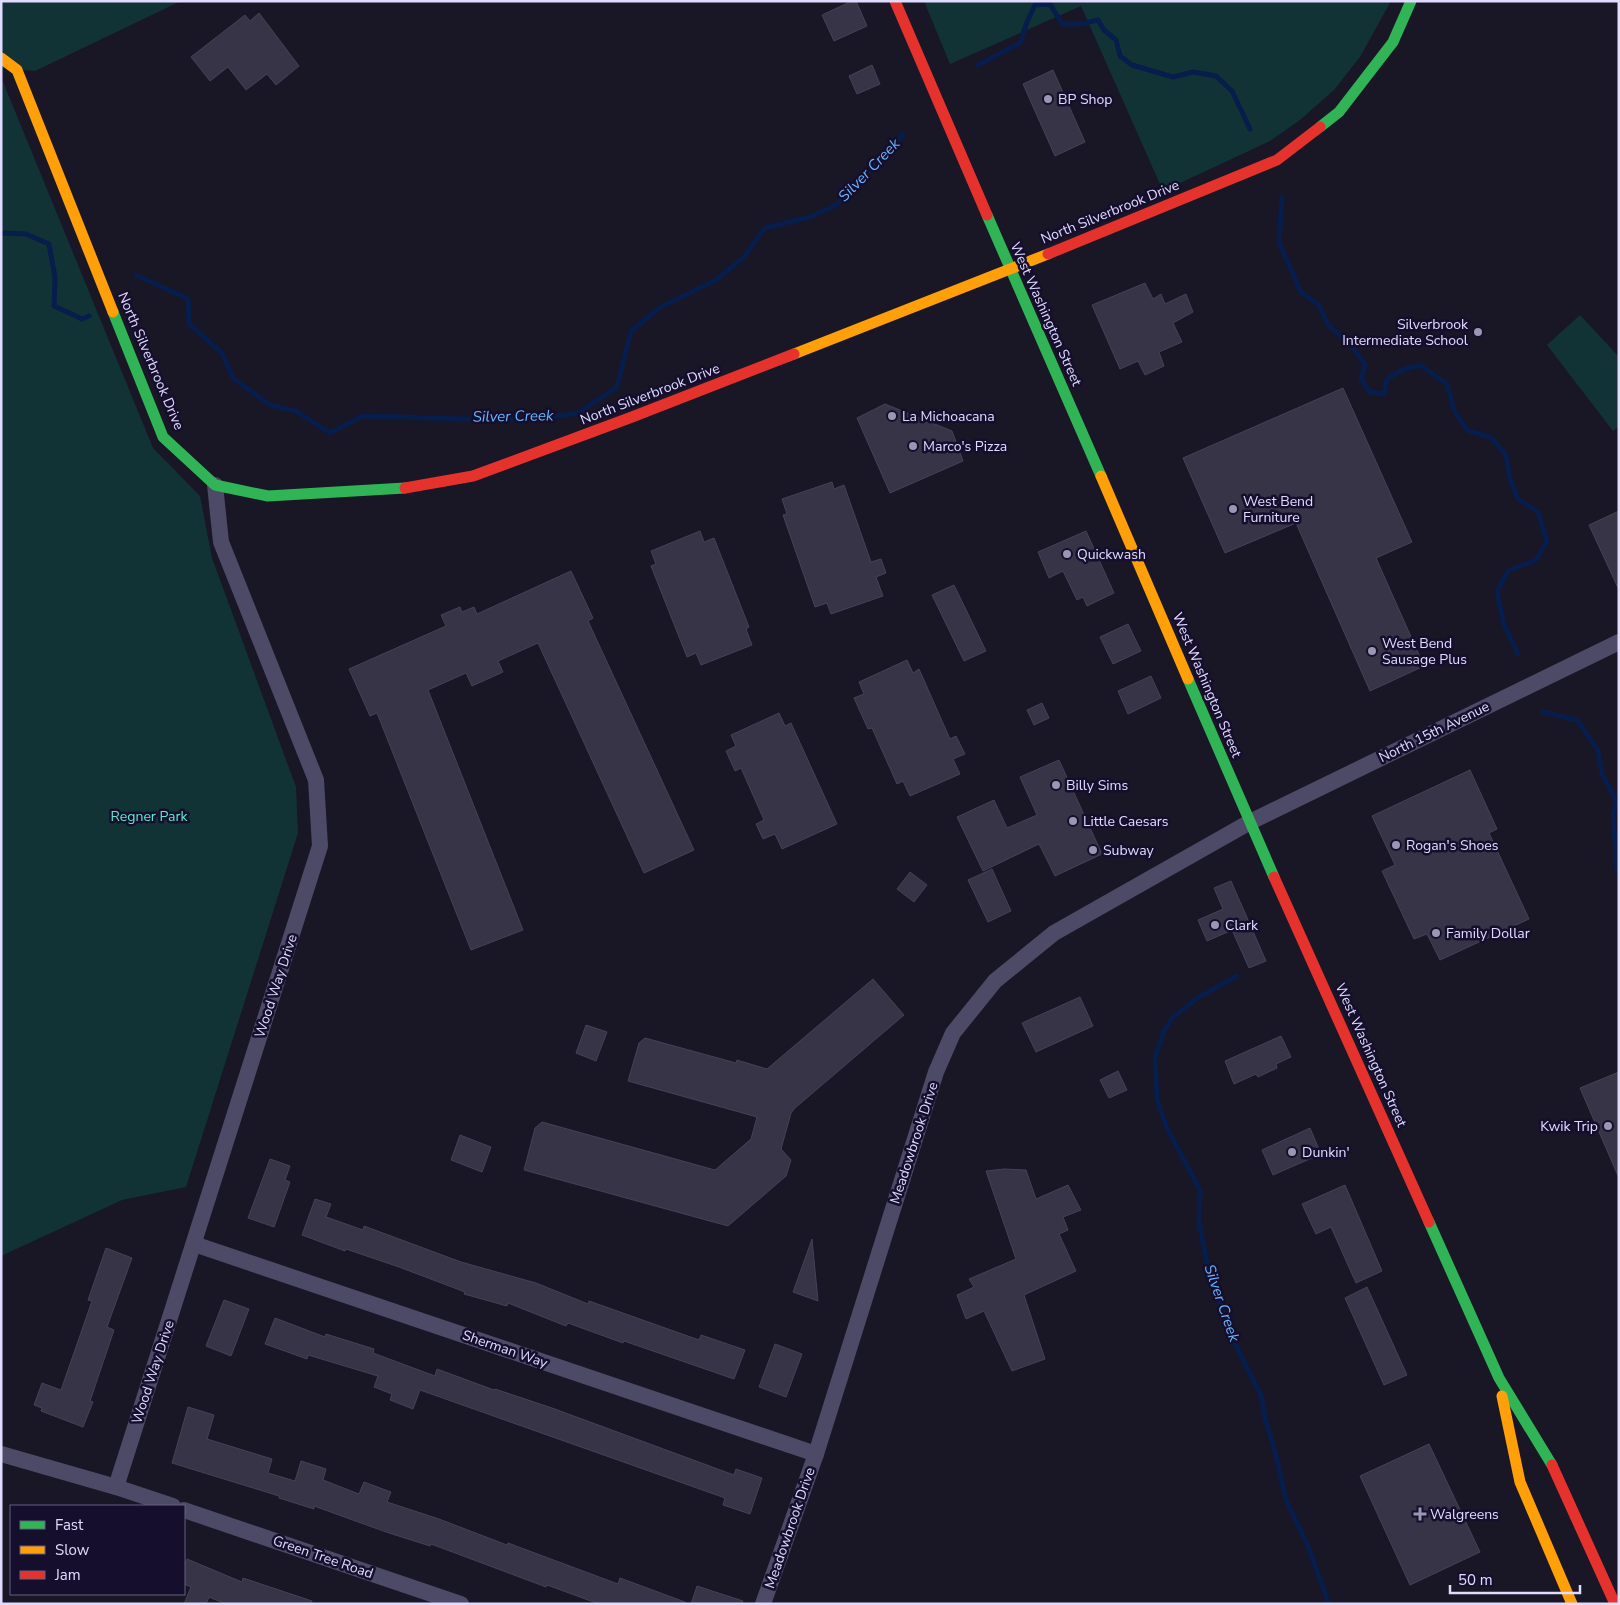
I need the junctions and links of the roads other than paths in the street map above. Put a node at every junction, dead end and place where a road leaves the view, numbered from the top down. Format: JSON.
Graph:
{"nodes":[{"id":1,"x":894,"y":1,"type":"edge"},
{"id":2,"x":1410,"y":1,"type":"edge"},
{"id":3,"x":1,"y":58,"type":"edge"},
{"id":4,"x":1010,"y":270,"type":"junction"},
{"id":5,"x":215,"y":485,"type":"junction"},
{"id":6,"x":1619,"y":642,"type":"edge"},
{"id":7,"x":1250,"y":822,"type":"junction"},
{"id":8,"x":194,"y":1244,"type":"junction"},
{"id":9,"x":1499,"y":1378,"type":"junction"},
{"id":10,"x":1,"y":1454,"type":"edge"},
{"id":11,"x":816,"y":1454,"type":"junction"},
{"id":12,"x":116,"y":1487,"type":"junction"},
{"id":13,"x":170,"y":1505,"type":"edge"},
{"id":14,"x":185,"y":1510,"type":"edge"},
{"id":15,"x":461,"y":1604,"type":"edge"},
{"id":16,"x":763,"y":1604,"type":"edge"},
{"id":17,"x":1572,"y":1604,"type":"edge"},
{"id":18,"x":1615,"y":1604,"type":"edge"}],
"edges":[{"from":1,"to":4,"type":"main road","name":"West Washington Street"},
{"from":2,"to":4,"type":"main road","name":"North Silverbrook Drive"},
{"from":3,"to":5,"type":"main road","name":"North Silverbrook Drive"},
{"from":4,"to":5,"type":"main road","name":"North Silverbrook Drive"},
{"from":4,"to":7,"type":"main road","name":"West Washington Street"},
{"from":5,"to":8,"type":"street","name":"Wood Way Drive"},
{"from":6,"to":7,"type":"street","name":"North 15th Avenue"},
{"from":7,"to":9,"type":"main road","name":"West Washington Street"},
{"from":7,"to":11,"type":"street","name":"Meadowbrook Drive"},
{"from":8,"to":11,"type":"street","name":"Sherman Way"},
{"from":8,"to":12,"type":"street","name":"Wood Way Drive"},
{"from":9,"to":17,"type":"main road","name":"West Washington Street"},
{"from":9,"to":18,"type":"main road","name":"West Washington Street"},
{"from":10,"to":12,"type":"street"},
{"from":11,"to":16,"type":"street","name":"Meadowbrook Drive"},
{"from":12,"to":13,"type":"street"},
{"from":14,"to":15,"type":"street","name":"Green Tree Road"}]}
